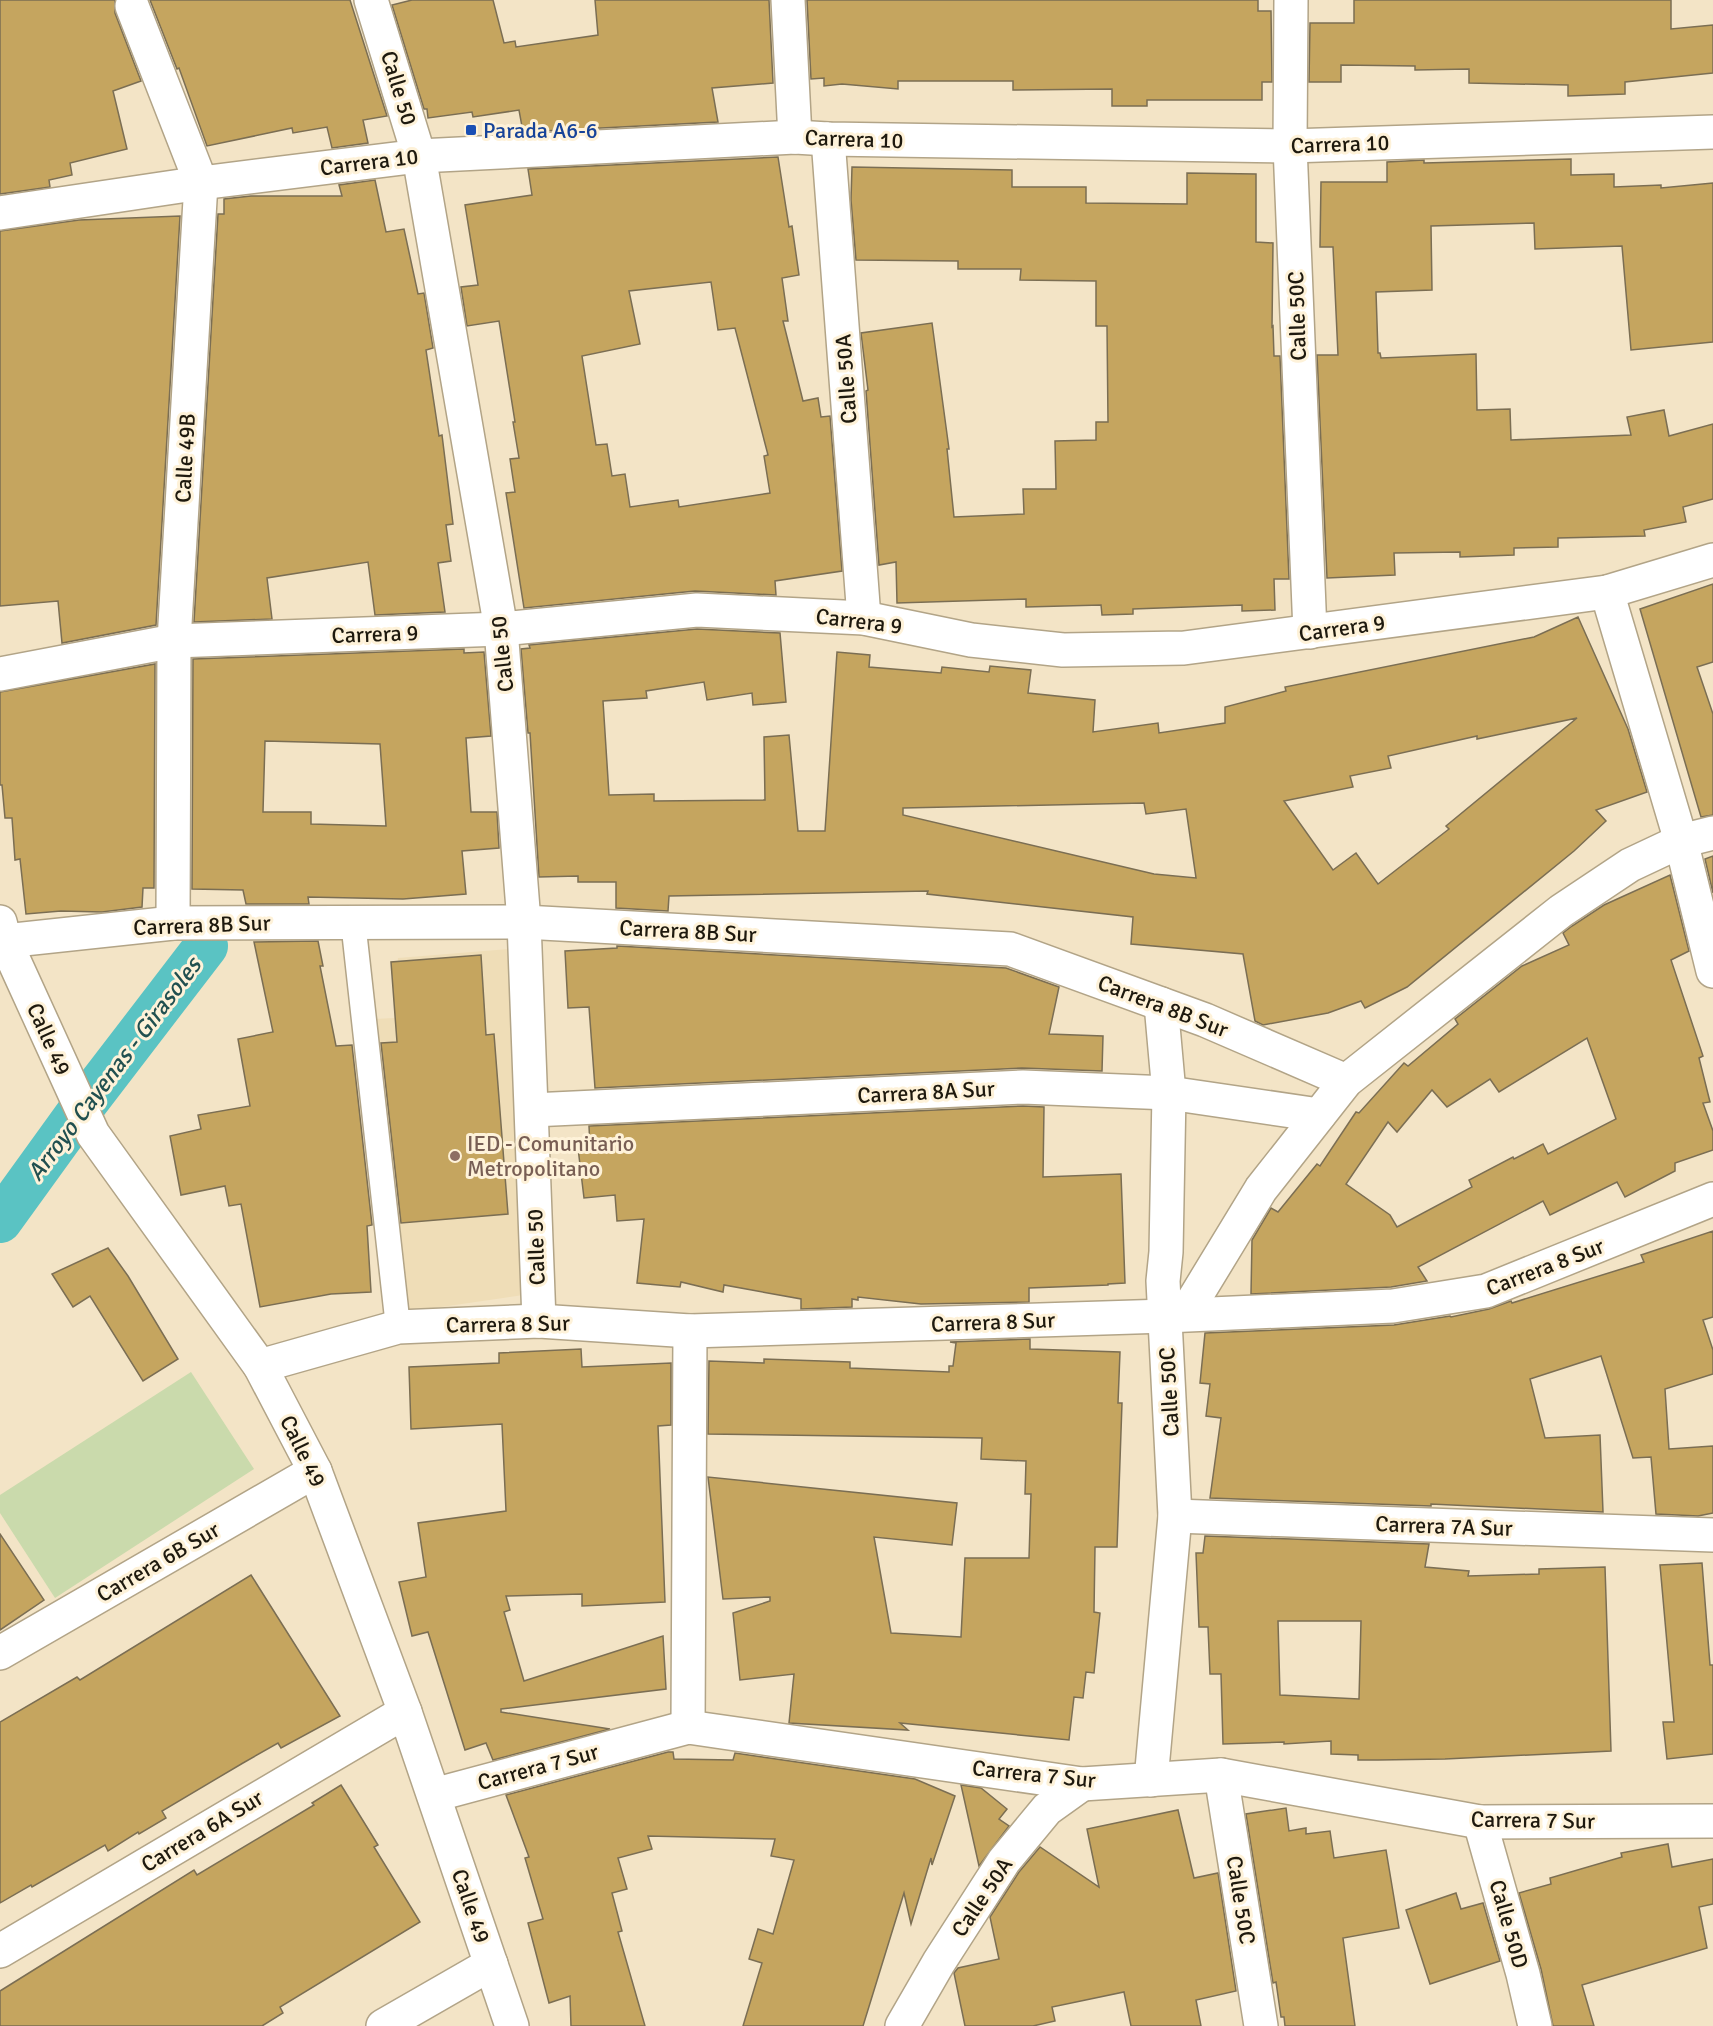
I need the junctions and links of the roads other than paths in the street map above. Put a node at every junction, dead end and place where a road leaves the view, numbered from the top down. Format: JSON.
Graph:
{"nodes":[{"id":1,"x":371,"y":0,"type":"edge"},
{"id":2,"x":788,"y":0,"type":"edge"},
{"id":3,"x":1291,"y":0,"type":"edge"},
{"id":4,"x":132,"y":6,"type":"dead end"},
{"id":5,"x":1713,"y":132,"type":"edge"},
{"id":6,"x":795,"y":137,"type":"junction"},
{"id":7,"x":828,"y":140,"type":"junction"},
{"id":8,"x":1290,"y":146,"type":"junction"},
{"id":9,"x":419,"y":156,"type":"junction"},
{"id":10,"x":201,"y":183,"type":"junction"},
{"id":11,"x":0,"y":213,"type":"edge"},
{"id":12,"x":1713,"y":560,"type":"edge"},
{"id":13,"x":1607,"y":592,"type":"junction"},
{"id":14,"x":864,"y":618,"type":"junction"},
{"id":15,"x":501,"y":629,"type":"junction"},
{"id":16,"x":1311,"y":632,"type":"junction"},
{"id":17,"x":174,"y":641,"type":"junction"},
{"id":18,"x":0,"y":674,"type":"edge"},
{"id":19,"x":1713,"y":833,"type":"edge"},
{"id":20,"x":1681,"y":841,"type":"junction"},
{"id":21,"x":353,"y":921,"type":"junction"},
{"id":22,"x":524,"y":922,"type":"junction"},
{"id":23,"x":173,"y":923,"type":"junction"},
{"id":24,"x":2,"y":932,"type":"edge"},
{"id":25,"x":1713,"y":971,"type":"edge"},
{"id":26,"x":1161,"y":1004,"type":"junction"},
{"id":27,"x":1346,"y":1081,"type":"junction"},
{"id":28,"x":1169,"y":1093,"type":"junction"},
{"id":29,"x":532,"y":1110,"type":"junction"},
{"id":30,"x":1319,"y":1115,"type":"junction"},
{"id":31,"x":1713,"y":1199,"type":"edge"},
{"id":32,"x":1175,"y":1315,"type":"junction"},
{"id":33,"x":538,"y":1321,"type":"junction"},
{"id":34,"x":398,"y":1327,"type":"junction"},
{"id":35,"x":690,"y":1331,"type":"junction"},
{"id":36,"x":260,"y":1366,"type":"junction"},
{"id":37,"x":315,"y":1471,"type":"junction"},
{"id":38,"x":1175,"y":1516,"type":"junction"},
{"id":39,"x":1713,"y":1535,"type":"edge"},
{"id":40,"x":0,"y":1653,"type":"edge"},
{"id":41,"x":405,"y":1712,"type":"junction"},
{"id":42,"x":688,"y":1728,"type":"junction"},
{"id":43,"x":1221,"y":1775,"type":"junction"},
{"id":44,"x":1151,"y":1780,"type":"junction"},
{"id":45,"x":1082,"y":1784,"type":"junction"},
{"id":46,"x":434,"y":1795,"type":"junction"},
{"id":47,"x":1713,"y":1821,"type":"edge"},
{"id":48,"x":1480,"y":1822,"type":"junction"},
{"id":49,"x":0,"y":1951,"type":"edge"},
{"id":50,"x":491,"y":1964,"type":"junction"},
{"id":51,"x":383,"y":2026,"type":"edge"},
{"id":52,"x":512,"y":2026,"type":"edge"},
{"id":53,"x":902,"y":2026,"type":"edge"},
{"id":54,"x":1261,"y":2026,"type":"edge"},
{"id":55,"x":1535,"y":2026,"type":"edge"}],
"edges":[{"from":1,"to":9,"type":"street","name":"Calle 50"},
{"from":2,"to":6,"type":"street"},
{"from":3,"to":8,"type":"street","name":"Calle 50C"},
{"from":4,"to":10,"type":"street","name":"Calle 49B"},
{"from":5,"to":8,"type":"street","name":"Carrera 10"},
{"from":6,"to":7,"type":"street","name":"Carrera 10"},
{"from":6,"to":9,"type":"street","name":"Carrera 10"},
{"from":7,"to":8,"type":"street","name":"Carrera 10"},
{"from":7,"to":14,"type":"street","name":"Calle 50A"},
{"from":8,"to":16,"type":"street","name":"Calle 50C"},
{"from":9,"to":10,"type":"street","name":"Carrera 10"},
{"from":9,"to":15,"type":"street","name":"Calle 50"},
{"from":10,"to":11,"type":"street","name":"Carrera 10"},
{"from":10,"to":17,"type":"street","name":"Calle 49B"},
{"from":12,"to":13,"type":"street","name":"Carrera 9"},
{"from":13,"to":16,"type":"street","name":"Carrera 9"},
{"from":13,"to":20,"type":"street"},
{"from":14,"to":15,"type":"street","name":"Carrera 9"},
{"from":14,"to":16,"type":"street","name":"Carrera 9"},
{"from":15,"to":17,"type":"street","name":"Carrera 9"},
{"from":15,"to":22,"type":"street","name":"Calle 50"},
{"from":17,"to":18,"type":"street","name":"Carrera 9"},
{"from":17,"to":23,"type":"street","name":"Calle 49B"},
{"from":19,"to":20,"type":"street"},
{"from":20,"to":25,"type":"street"},
{"from":20,"to":27,"type":"street"},
{"from":21,"to":22,"type":"street","name":"Carrera 8B Sur"},
{"from":21,"to":23,"type":"street","name":"Carrera 8B Sur"},
{"from":21,"to":34,"type":"lane"},
{"from":22,"to":26,"type":"street","name":"Carrera 8B Sur"},
{"from":22,"to":29,"type":"street","name":"Calle 50"},
{"from":23,"to":24,"type":"street","name":"Carrera 8B Sur"},
{"from":24,"to":36,"type":"street","name":"Calle 49"},
{"from":26,"to":27,"type":"street","name":"Carrera 8B Sur"},
{"from":26,"to":28,"type":"street","name":"Calle 50C"},
{"from":27,"to":30,"type":"street"},
{"from":28,"to":29,"type":"street","name":"Carrera 8A Sur"},
{"from":28,"to":30,"type":"street","name":"Carrera 8A Sur"},
{"from":28,"to":32,"type":"street","name":"Calle 50C"},
{"from":29,"to":33,"type":"street","name":"Calle 50"},
{"from":30,"to":32,"type":"street"},
{"from":31,"to":32,"type":"street","name":"Carrera 8 Sur"},
{"from":32,"to":35,"type":"street","name":"Carrera 8 Sur"},
{"from":32,"to":38,"type":"street","name":"Calle 50C"},
{"from":33,"to":34,"type":"street","name":"Carrera 8 Sur"},
{"from":33,"to":35,"type":"street","name":"Carrera 8 Sur"},
{"from":34,"to":36,"type":"street","name":"Carrera 8 Sur"},
{"from":35,"to":42,"type":"street"},
{"from":36,"to":37,"type":"street","name":"Calle 49"},
{"from":37,"to":40,"type":"street","name":"Carrera 6B Sur"},
{"from":37,"to":41,"type":"street","name":"Calle 49"},
{"from":38,"to":39,"type":"street","name":"Carrera 7A Sur"},
{"from":38,"to":44,"type":"street","name":"Calle 50C"},
{"from":41,"to":46,"type":"street","name":"Calle 49"},
{"from":41,"to":49,"type":"street","name":"Carrera 6A Sur"},
{"from":42,"to":45,"type":"street","name":"Carrera 7 Sur"},
{"from":42,"to":46,"type":"street","name":"Carrera 7 Sur"},
{"from":43,"to":44,"type":"street","name":"Carrera 7 Sur"},
{"from":43,"to":48,"type":"street","name":"Carrera 7 Sur"},
{"from":43,"to":54,"type":"street","name":"Calle 50C"},
{"from":44,"to":45,"type":"street","name":"Carrera 7 Sur"},
{"from":45,"to":53,"type":"street","name":"Calle 50A"},
{"from":46,"to":50,"type":"street","name":"Calle 49"},
{"from":47,"to":48,"type":"street","name":"Carrera 7 Sur"},
{"from":48,"to":55,"type":"street","name":"Calle 50D"},
{"from":50,"to":51,"type":"street"},
{"from":50,"to":52,"type":"street","name":"Calle 49"}]}
